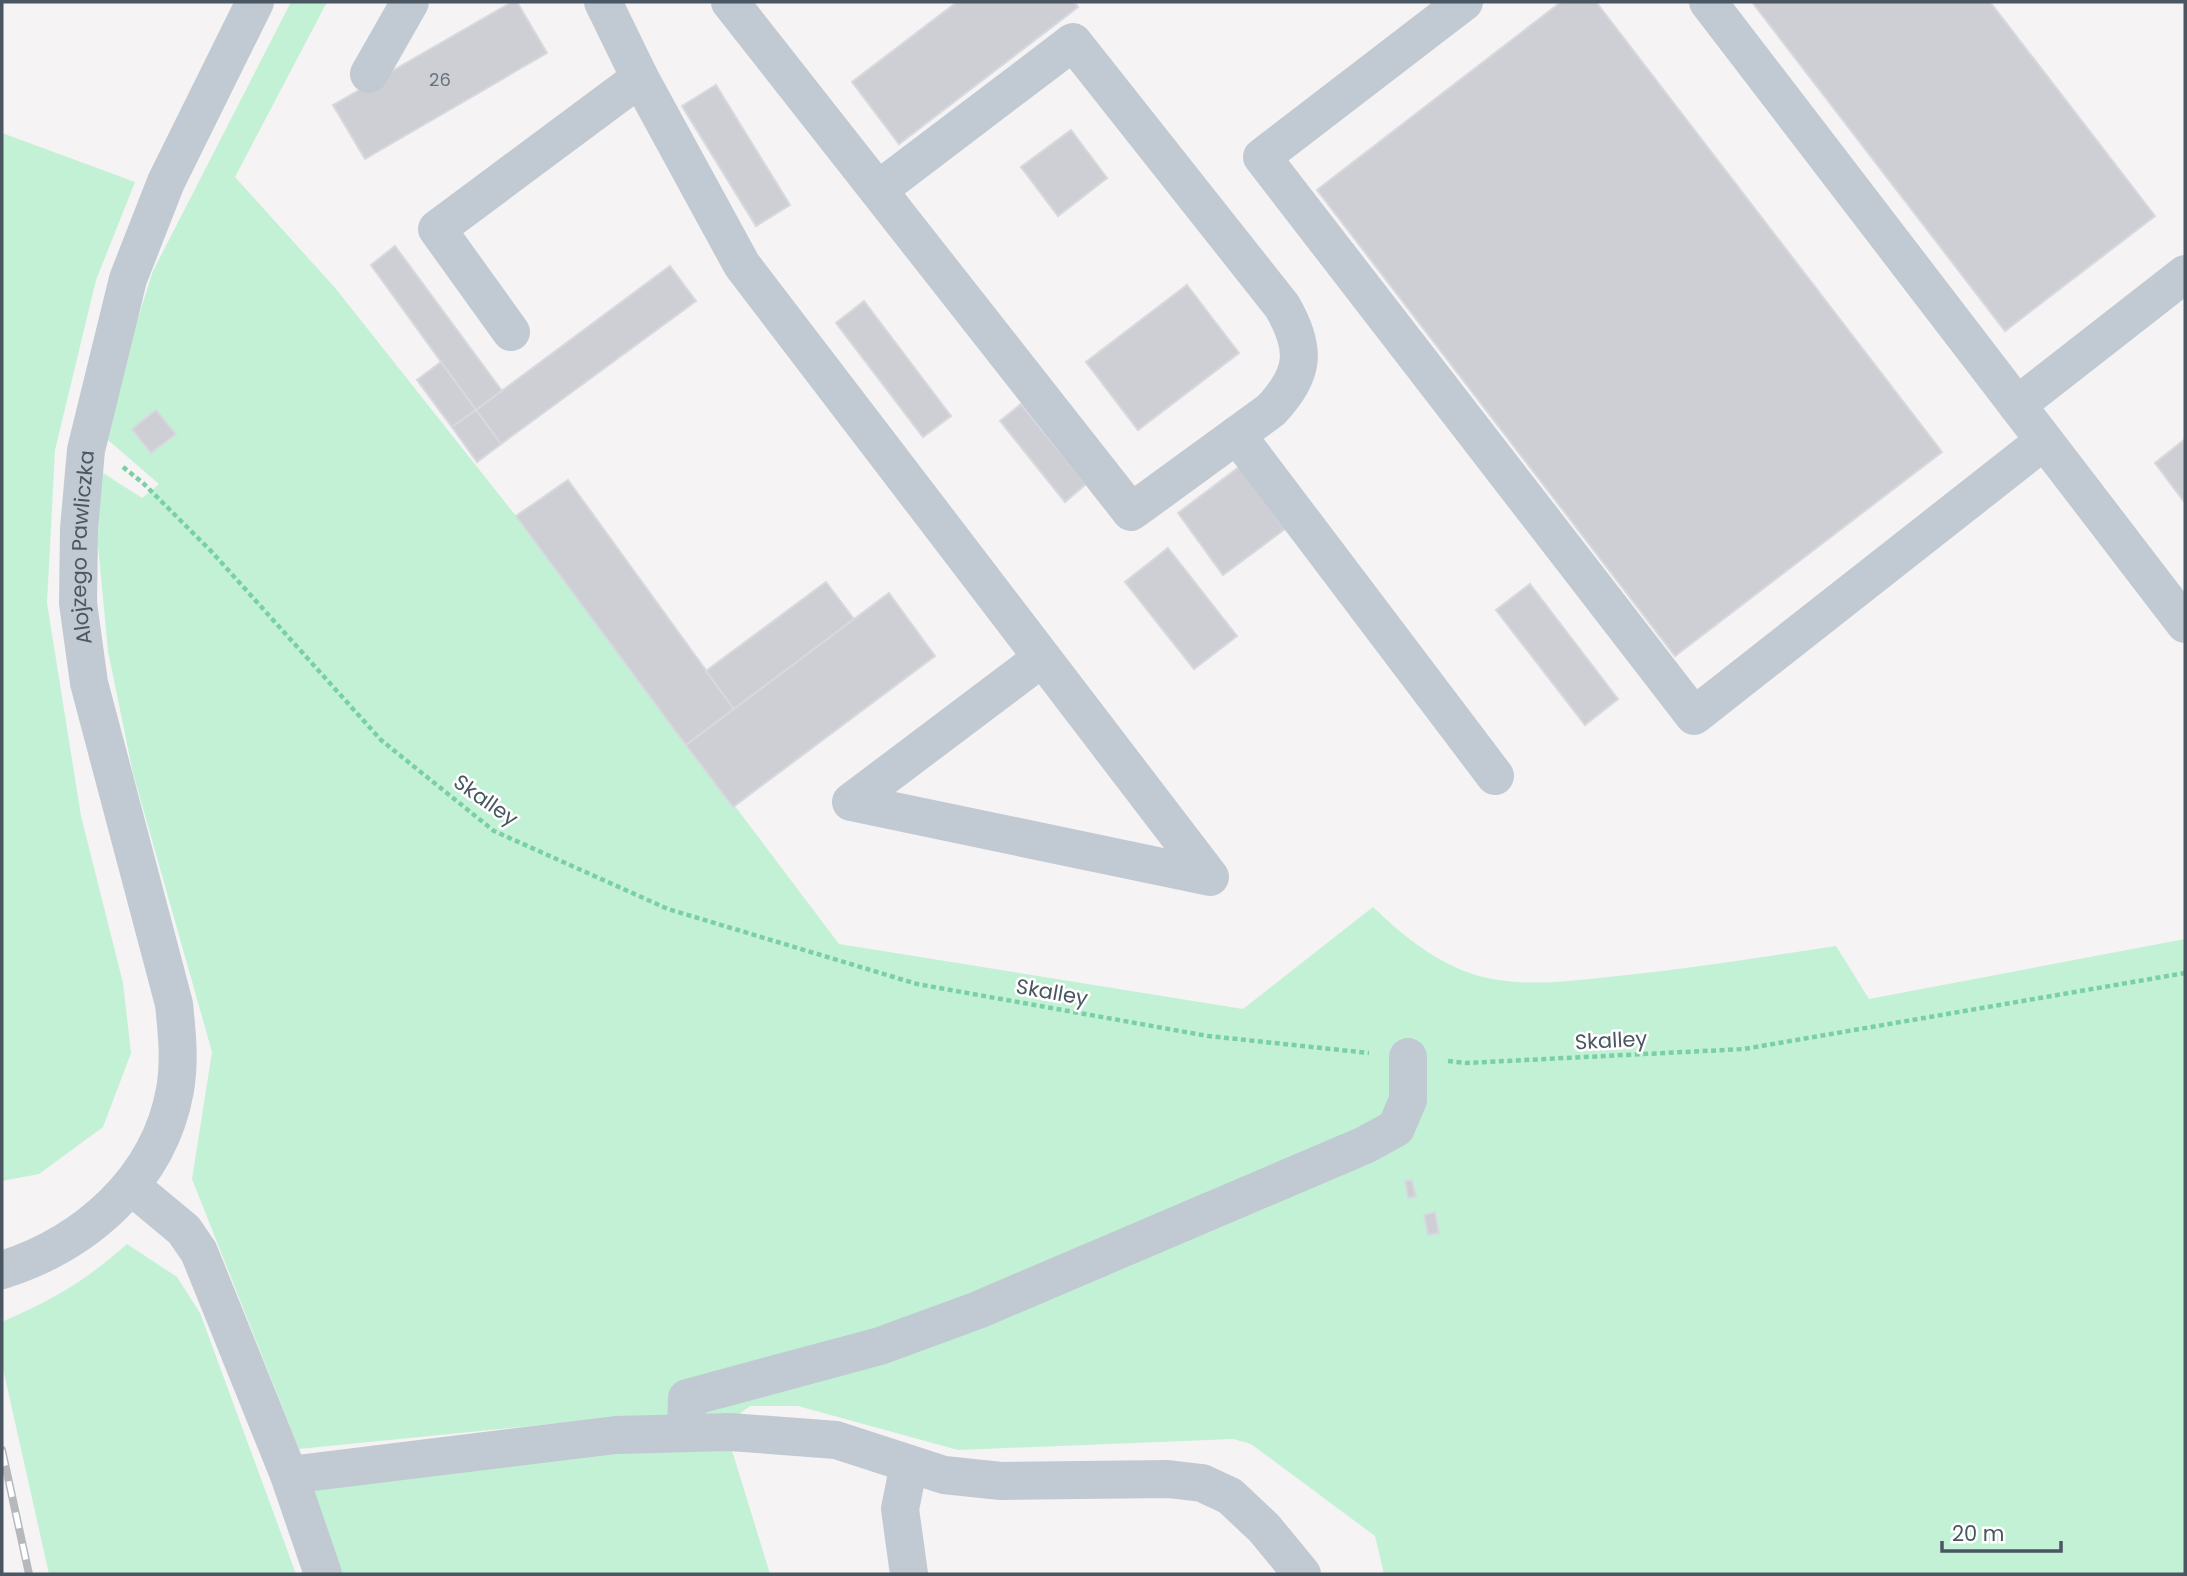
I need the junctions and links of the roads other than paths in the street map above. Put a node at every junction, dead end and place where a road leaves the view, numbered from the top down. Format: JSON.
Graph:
{"nodes":[{"id":1,"x":255,"y":2,"type":"edge"},
{"id":2,"x":410,"y":2,"type":"edge"},
{"id":3,"x":603,"y":2,"type":"edge"},
{"id":4,"x":730,"y":2,"type":"edge"},
{"id":5,"x":1464,"y":2,"type":"edge"},
{"id":6,"x":1707,"y":2,"type":"edge"},
{"id":7,"x":369,"y":74,"type":"dead end"},
{"id":8,"x":640,"y":78,"type":"junction"},
{"id":9,"x":878,"y":190,"type":"junction"},
{"id":10,"x":2185,"y":274,"type":"edge"},
{"id":11,"x":511,"y":332,"type":"dead end"},
{"id":12,"x":2017,"y":405,"type":"junction"},
{"id":13,"x":1237,"y":435,"type":"junction"},
{"id":14,"x":2044,"y":441,"type":"junction"},
{"id":15,"x":2185,"y":624,"type":"edge"},
{"id":16,"x":1042,"y":658,"type":"junction"},
{"id":17,"x":1495,"y":776,"type":"dead end"},
{"id":18,"x":1408,"y":1057,"type":"road end"},
{"id":19,"x":131,"y":1186,"type":"junction"},
{"id":20,"x":2,"y":1270,"type":"edge"},
{"id":21,"x":686,"y":1431,"type":"junction"},
{"id":22,"x":909,"y":1464,"type":"junction"},
{"id":23,"x":289,"y":1475,"type":"junction"},
{"id":24,"x":323,"y":1574,"type":"edge"},
{"id":25,"x":909,"y":1574,"type":"edge"},
{"id":26,"x":1302,"y":1574,"type":"edge"}],
"edges":[{"from":1,"to":19,"type":"street","name":"Alojzego Pawliczka"},
{"from":2,"to":7,"type":"street"},
{"from":3,"to":8,"type":"street"},
{"from":4,"to":9,"type":"street"},
{"from":5,"to":14,"type":"street"},
{"from":6,"to":12,"type":"street"},
{"from":8,"to":11,"type":"street"},
{"from":8,"to":16,"type":"street"},
{"from":9,"to":13,"type":"street"},
{"from":9,"to":13,"type":"street"},
{"from":10,"to":12,"type":"street"},
{"from":12,"to":14,"type":"street"},
{"from":13,"to":17,"type":"street"},
{"from":14,"to":15,"type":"street"},
{"from":16,"to":16,"type":"street"},
{"from":18,"to":21,"type":"street"},
{"from":19,"to":20,"type":"street","name":"Alojzego Pawliczka"},
{"from":19,"to":23,"type":"street"},
{"from":21,"to":22,"type":"street"},
{"from":21,"to":23,"type":"street"},
{"from":22,"to":25,"type":"street"},
{"from":22,"to":26,"type":"street"},
{"from":23,"to":24,"type":"street"}]}
